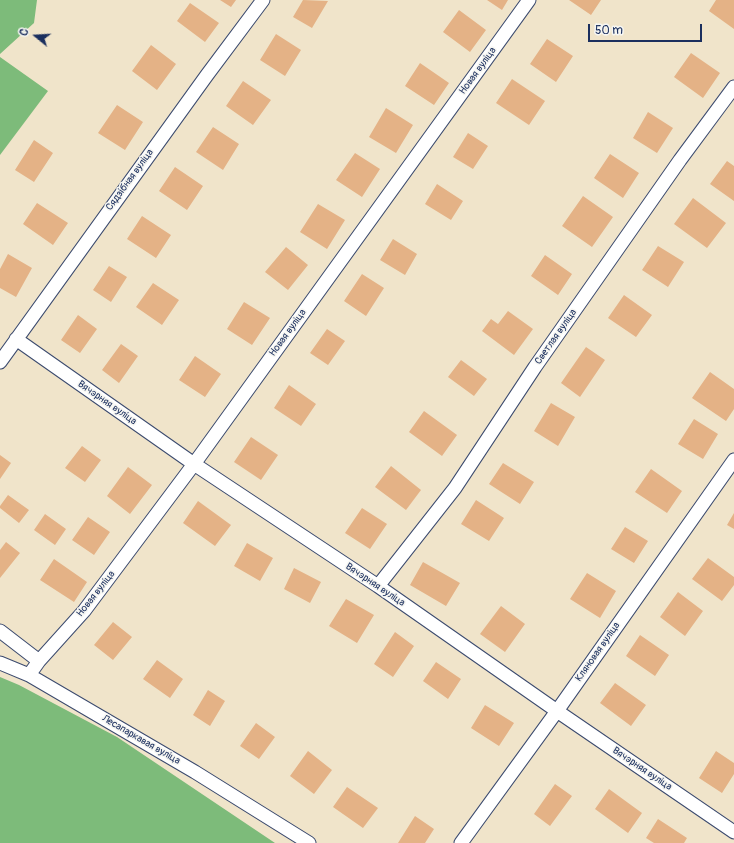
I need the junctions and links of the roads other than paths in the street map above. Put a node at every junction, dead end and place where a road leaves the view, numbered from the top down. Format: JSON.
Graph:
{"nodes":[{"id":1,"x":263,"y":0,"type":"edge"},
{"id":2,"x":530,"y":0,"type":"edge"},
{"id":3,"x":734,"y":87,"type":"edge"},
{"id":4,"x":16,"y":339,"type":"junction"},
{"id":5,"x":0,"y":362,"type":"edge"},
{"id":6,"x":734,"y":460,"type":"edge"},
{"id":7,"x":194,"y":464,"type":"junction"},
{"id":8,"x":378,"y":586,"type":"junction"},
{"id":9,"x":0,"y":631,"type":"edge"},
{"id":10,"x":39,"y":661,"type":"junction"},
{"id":11,"x":0,"y":663,"type":"edge"},
{"id":12,"x":29,"y":675,"type":"junction"},
{"id":13,"x":557,"y":711,"type":"junction"},
{"id":14,"x":734,"y":832,"type":"edge"},
{"id":15,"x":309,"y":843,"type":"edge"},
{"id":16,"x":461,"y":843,"type":"edge"}],
"edges":[{"from":1,"to":4,"type":"street","name":"Сядзібная вуліца"},
{"from":2,"to":7,"type":"street","name":"Новая вуліца"},
{"from":3,"to":8,"type":"street","name":"Светлая вуліца"},
{"from":4,"to":5,"type":"street","name":"Сядзібная вуліца"},
{"from":4,"to":7,"type":"street","name":"Вячэрняя вуліца"},
{"from":6,"to":13,"type":"street","name":"Кляновая вуліца"},
{"from":7,"to":8,"type":"street","name":"Вячэрняя вуліца"},
{"from":7,"to":10,"type":"street","name":"Новая вуліца"},
{"from":8,"to":13,"type":"street","name":"Вячэрняя вуліца"},
{"from":9,"to":10,"type":"street"},
{"from":10,"to":12,"type":"street"},
{"from":11,"to":12,"type":"street","name":"Лесапаркавая вуліца"},
{"from":12,"to":15,"type":"street","name":"Лесапаркавая вуліца"},
{"from":13,"to":14,"type":"street","name":"Вячэрняя вуліца"},
{"from":13,"to":16,"type":"street","name":"Кляновая вуліца"}]}
